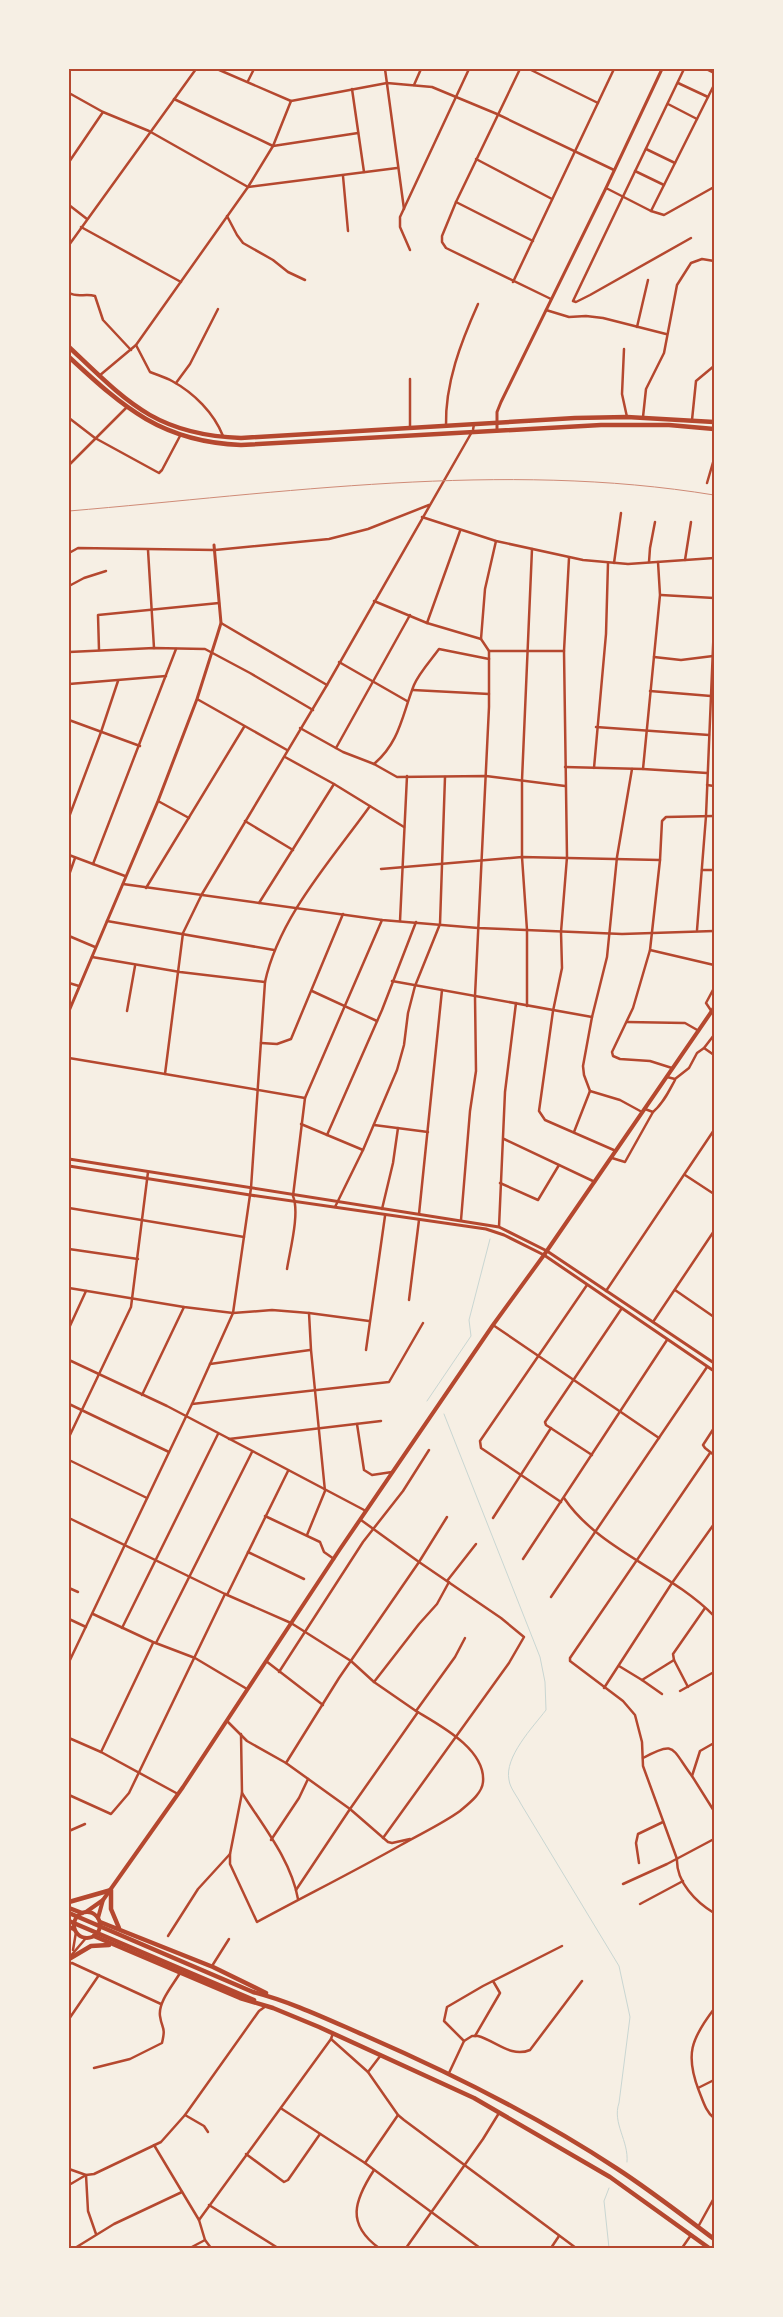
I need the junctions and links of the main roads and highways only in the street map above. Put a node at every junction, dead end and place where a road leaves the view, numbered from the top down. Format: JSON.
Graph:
{"nodes":[{"id":1,"x":69,"y":347,"type":"edge"},
{"id":2,"x":69,"y":357,"type":"edge"},
{"id":3,"x":714,"y":422,"type":"edge"},
{"id":4,"x":714,"y":429,"type":"edge"},
{"id":5,"x":713,"y":1010,"type":"edge"},
{"id":6,"x":110,"y":1890,"type":"junction"},
{"id":7,"x":103,"y":1900,"type":"junction"},
{"id":8,"x":69,"y":1902,"type":"edge"},
{"id":9,"x":69,"y":1908,"type":"edge"},
{"id":10,"x":84,"y":1912,"type":"junction"},
{"id":11,"x":69,"y":1913,"type":"edge"},
{"id":12,"x":69,"y":1920,"type":"edge"},
{"id":13,"x":99,"y":1920,"type":"junction"},
{"id":14,"x":69,"y":1926,"type":"edge"},
{"id":15,"x":119,"y":1928,"type":"junction"},
{"id":16,"x":75,"y":1930,"type":"junction"},
{"id":17,"x":94,"y":1936,"type":"junction"},
{"id":18,"x":113,"y":1945,"type":"junction"},
{"id":19,"x":69,"y":1958,"type":"edge"},
{"id":20,"x":271,"y":1997,"type":"junction"},
{"id":21,"x":267,"y":2006,"type":"junction"},
{"id":22,"x":714,"y":2239,"type":"edge"},
{"id":23,"x":709,"y":2248,"type":"edge"}],
"edges":[{"from":1,"to":3,"type":"main road"},
{"from":2,"to":4,"type":"main road"},
{"from":5,"to":6,"type":"main road"},
{"from":6,"to":7,"type":"main road"},
{"from":6,"to":8,"type":"main road"},
{"from":6,"to":15,"type":"main road"},
{"from":7,"to":10,"type":"main road"},
{"from":7,"to":13,"type":"main road"},
{"from":9,"to":10,"type":"main road"},
{"from":10,"to":13,"type":"main road"},
{"from":10,"to":16,"type":"main road"},
{"from":11,"to":20,"type":"main road"},
{"from":12,"to":21,"type":"main road"},
{"from":13,"to":15,"type":"main road"},
{"from":13,"to":17,"type":"main road"},
{"from":14,"to":16,"type":"main road"},
{"from":15,"to":20,"type":"main road"},
{"from":16,"to":17,"type":"main road"},
{"from":17,"to":18,"type":"main road"},
{"from":18,"to":19,"type":"main road"},
{"from":18,"to":21,"type":"main road"},
{"from":20,"to":22,"type":"main road"},
{"from":21,"to":23,"type":"main road"}]}
